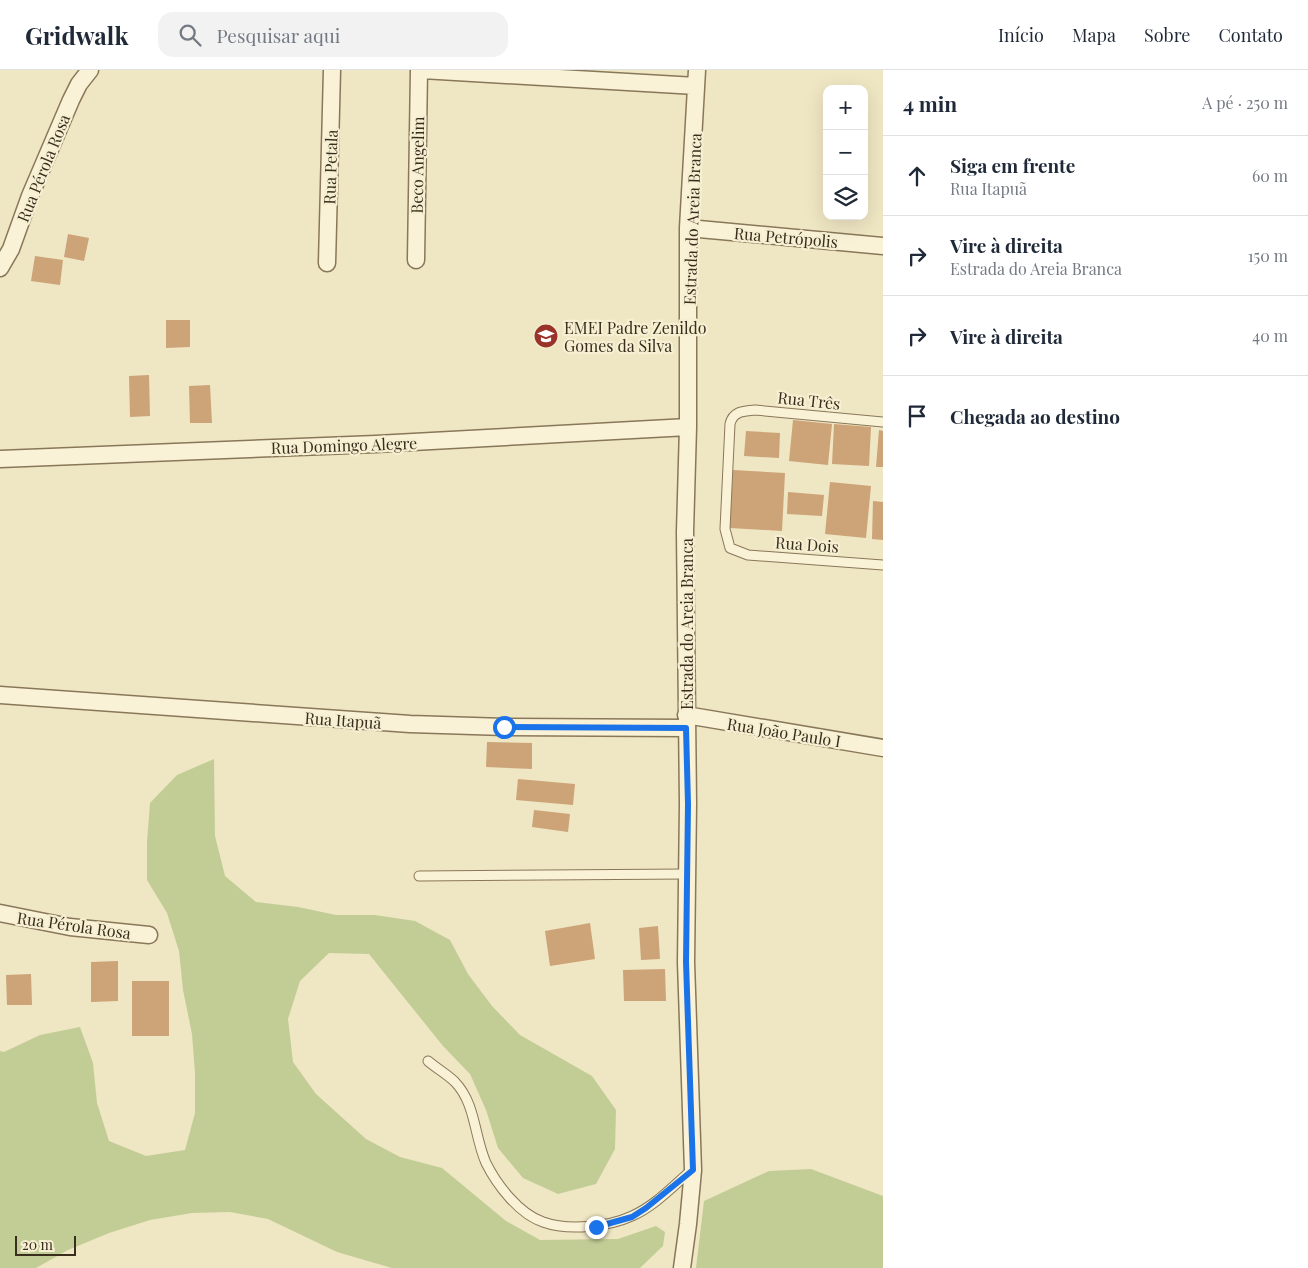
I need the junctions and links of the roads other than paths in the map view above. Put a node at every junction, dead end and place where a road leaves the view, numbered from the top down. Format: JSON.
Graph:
{"nodes":[{"id":1,"x":90,"y":70,"type":"edge"},
{"id":2,"x":332,"y":70,"type":"edge"},
{"id":3,"x":420,"y":70,"type":"edge"},
{"id":4,"x":697,"y":78,"type":"edge"},
{"id":5,"x":688,"y":228,"type":"junction"},
{"id":6,"x":883,"y":246,"type":"edge"},
{"id":7,"x":416,"y":260,"type":"dead end"},
{"id":8,"x":327,"y":263,"type":"dead end"},
{"id":9,"x":0,"y":268,"type":"edge"},
{"id":10,"x":883,"y":422,"type":"edge"},
{"id":11,"x":688,"y":427,"type":"junction"},
{"id":12,"x":0,"y":459,"type":"edge"},
{"id":13,"x":730,"y":548,"type":"joint"},
{"id":14,"x":883,"y":565,"type":"edge"},
{"id":15,"x":0,"y":695,"type":"edge"},
{"id":16,"x":686,"y":722,"type":"junction"},
{"id":17,"x":883,"y":748,"type":"edge"},
{"id":18,"x":687,"y":874,"type":"junction"},
{"id":19,"x":419,"y":876,"type":"dead end"},
{"id":20,"x":0,"y":913,"type":"edge"},
{"id":21,"x":149,"y":936,"type":"dead end"},
{"id":22,"x":428,"y":1061,"type":"dead end"},
{"id":23,"x":693,"y":1170,"type":"junction"},
{"id":24,"x":682,"y":1268,"type":"edge"}],
"edges":[{"from":1,"to":9,"type":"street","name":"Rua Pérola Rosa"},
{"from":2,"to":8,"type":"street","name":"Rua Petala"},
{"from":3,"to":4,"type":"street"},
{"from":3,"to":7,"type":"street","name":"Beco Angelim"},
{"from":4,"to":5,"type":"street","name":"Estrada do Areia Branca"},
{"from":5,"to":6,"type":"street","name":"Rua Petrópolis"},
{"from":5,"to":11,"type":"street","name":"Estrada do Areia Branca"},
{"from":10,"to":13,"type":"lane","name":"Rua Três"},
{"from":11,"to":12,"type":"street","name":"Rua Domingo Alegre"},
{"from":11,"to":16,"type":"street","name":"Estrada do Areia Branca"},
{"from":13,"to":14,"type":"lane","name":"Rua Dois"},
{"from":15,"to":16,"type":"street","name":"Rua Itapuã"},
{"from":16,"to":17,"type":"street","name":"Rua João Paulo I"},
{"from":16,"to":18,"type":"street","name":"Estrada do Areia Branca"},
{"from":18,"to":19,"type":"lane"},
{"from":18,"to":23,"type":"street","name":"Estrada do Areia Branca"},
{"from":20,"to":21,"type":"street","name":"Rua Pérola Rosa"},
{"from":22,"to":23,"type":"lane"},
{"from":23,"to":24,"type":"street","name":"Estrada do Areia Branca"}]}
